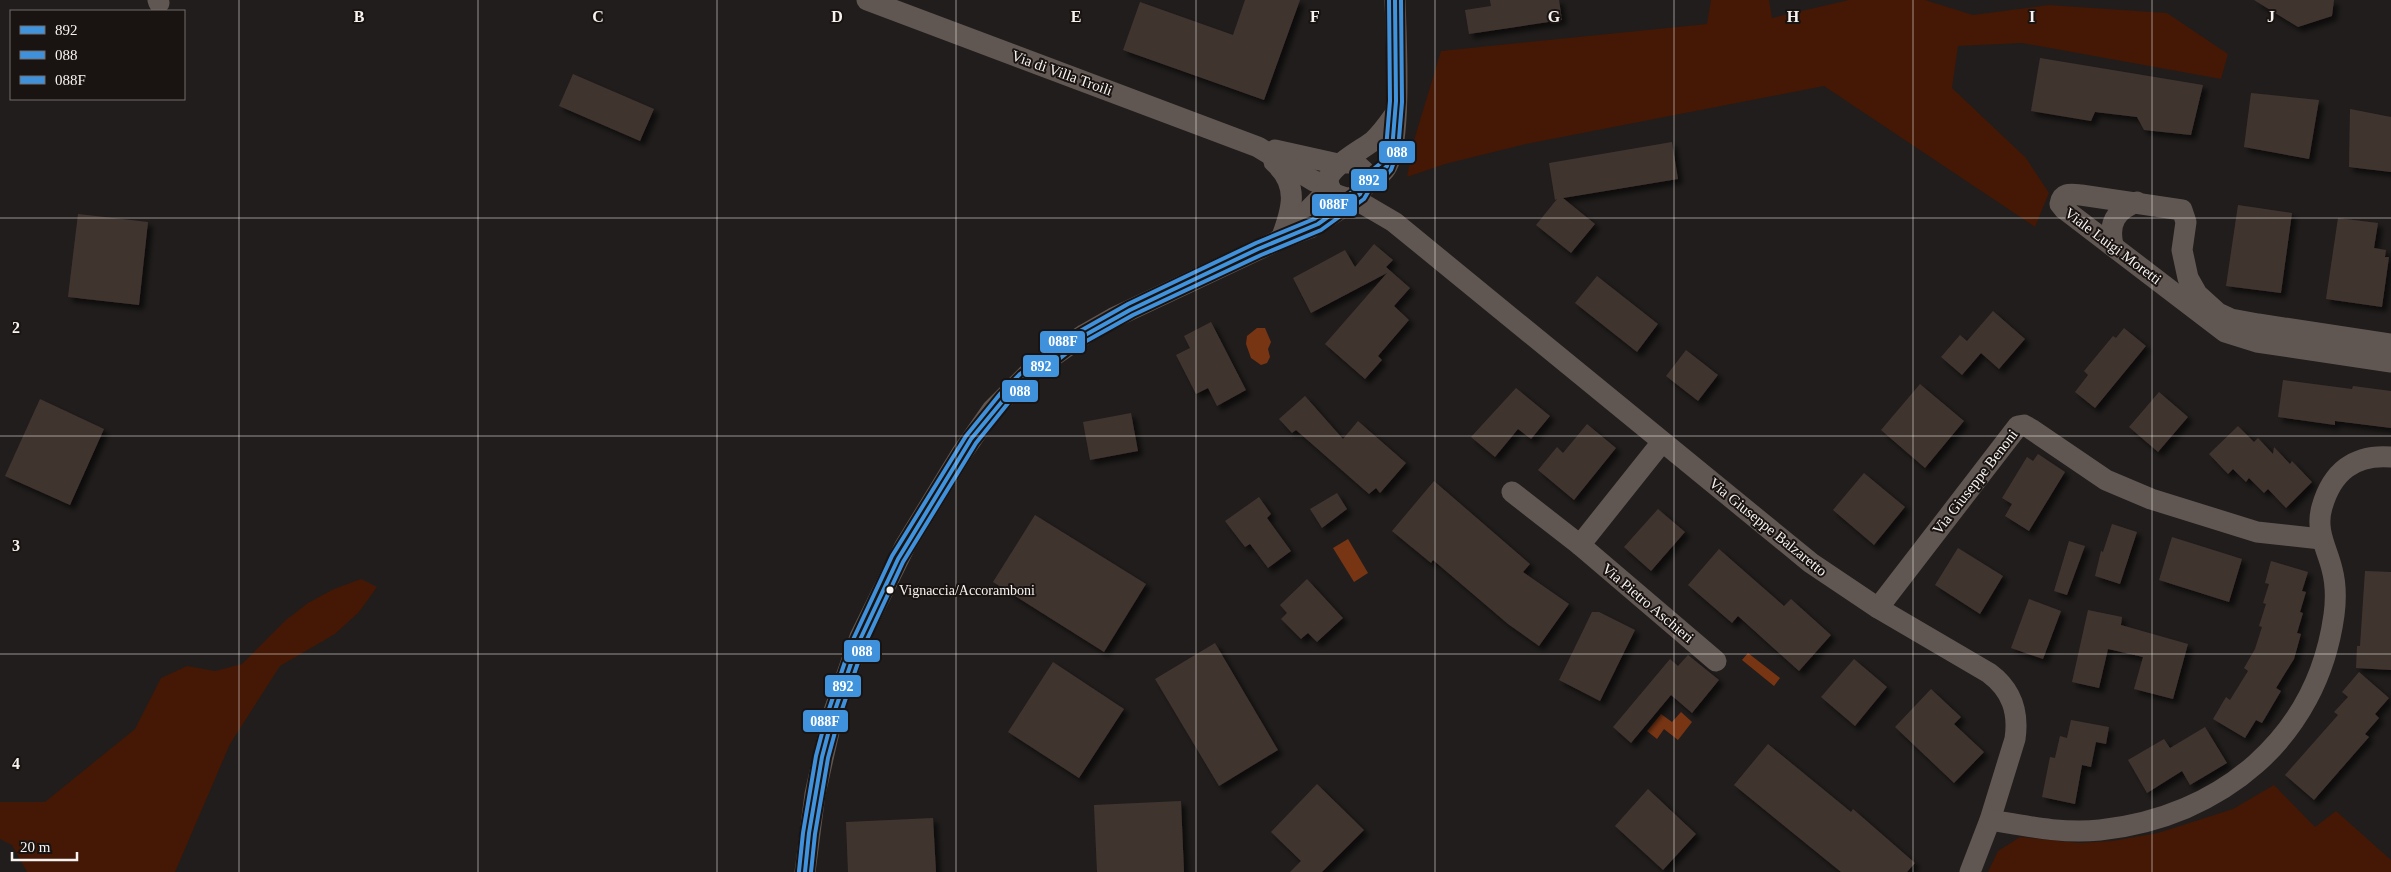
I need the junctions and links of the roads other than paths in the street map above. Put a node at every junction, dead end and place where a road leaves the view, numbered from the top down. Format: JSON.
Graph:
{"nodes":[{"id":1,"x":867,"y":0,"type":"edge"},
{"id":2,"x":1395,"y":0,"type":"edge"},
{"id":3,"x":1395,"y":114,"type":"junction"},
{"id":4,"x":1258,"y":146,"type":"junction"},
{"id":5,"x":1339,"y":164,"type":"junction"},
{"id":6,"x":1330,"y":187,"type":"junction"},
{"id":7,"x":1359,"y":191,"type":"junction"},
{"id":8,"x":2137,"y":202,"type":"junction"},
{"id":9,"x":1280,"y":239,"type":"junction"},
{"id":10,"x":2113,"y":245,"type":"junction"},
{"id":11,"x":2182,"y":250,"type":"junction"},
{"id":12,"x":2157,"y":279,"type":"junction"},
{"id":13,"x":2391,"y":344,"type":"edge"},
{"id":14,"x":2391,"y":362,"type":"edge"},
{"id":15,"x":1662,"y":442,"type":"junction"},
{"id":16,"x":2391,"y":457,"type":"edge"},
{"id":17,"x":1512,"y":492,"type":"dead end"},
{"id":18,"x":2321,"y":539,"type":"junction"},
{"id":19,"x":1580,"y":545,"type":"junction"},
{"id":20,"x":1878,"y":608,"type":"junction"},
{"id":21,"x":1716,"y":661,"type":"dead end"},
{"id":22,"x":1990,"y":820,"type":"junction"},
{"id":23,"x":805,"y":872,"type":"edge"},
{"id":24,"x":1970,"y":872,"type":"edge"}],
"edges":[{"from":1,"to":4,"type":"street","name":"Via di Villa Troili"},
{"from":2,"to":3,"type":"street"},
{"from":3,"to":5,"type":"street"},
{"from":3,"to":7,"type":"street"},
{"from":4,"to":5,"type":"street","name":"Via di Villa Troili"},
{"from":4,"to":6,"type":"street","name":"Via di Villa Troili"},
{"from":4,"to":9,"type":"street"},
{"from":5,"to":6,"type":"street"},
{"from":5,"to":7,"type":"street"},
{"from":6,"to":7,"type":"street"},
{"from":6,"to":9,"type":"street"},
{"from":7,"to":9,"type":"street"},
{"from":7,"to":15,"type":"street","name":"Via Giuseppe Balzaretto"},
{"from":8,"to":10,"type":"street"},
{"from":8,"to":10,"type":"street","name":"Viale Luigi Moretti"},
{"from":8,"to":11,"type":"street","name":"Viale Luigi Moretti"},
{"from":9,"to":23,"type":"street"},
{"from":10,"to":12,"type":"street","name":"Viale Luigi Moretti"},
{"from":11,"to":12,"type":"street"},
{"from":11,"to":13,"type":"street","name":"Viale Luigi Moretti"},
{"from":12,"to":14,"type":"street","name":"Viale Luigi Moretti"},
{"from":15,"to":19,"type":"street"},
{"from":15,"to":20,"type":"street","name":"Via Giuseppe Balzaretto"},
{"from":16,"to":18,"type":"street"},
{"from":17,"to":19,"type":"street","name":"Via Pietro Aschieri"},
{"from":18,"to":20,"type":"street","name":"Via Giuseppe Benoni"},
{"from":18,"to":22,"type":"street"},
{"from":19,"to":21,"type":"street","name":"Via Pietro Aschieri"},
{"from":20,"to":22,"type":"street","name":"Via Giuseppe Balzaretto"},
{"from":22,"to":24,"type":"street","name":"Via Giuseppe Balzaretto"}]}
